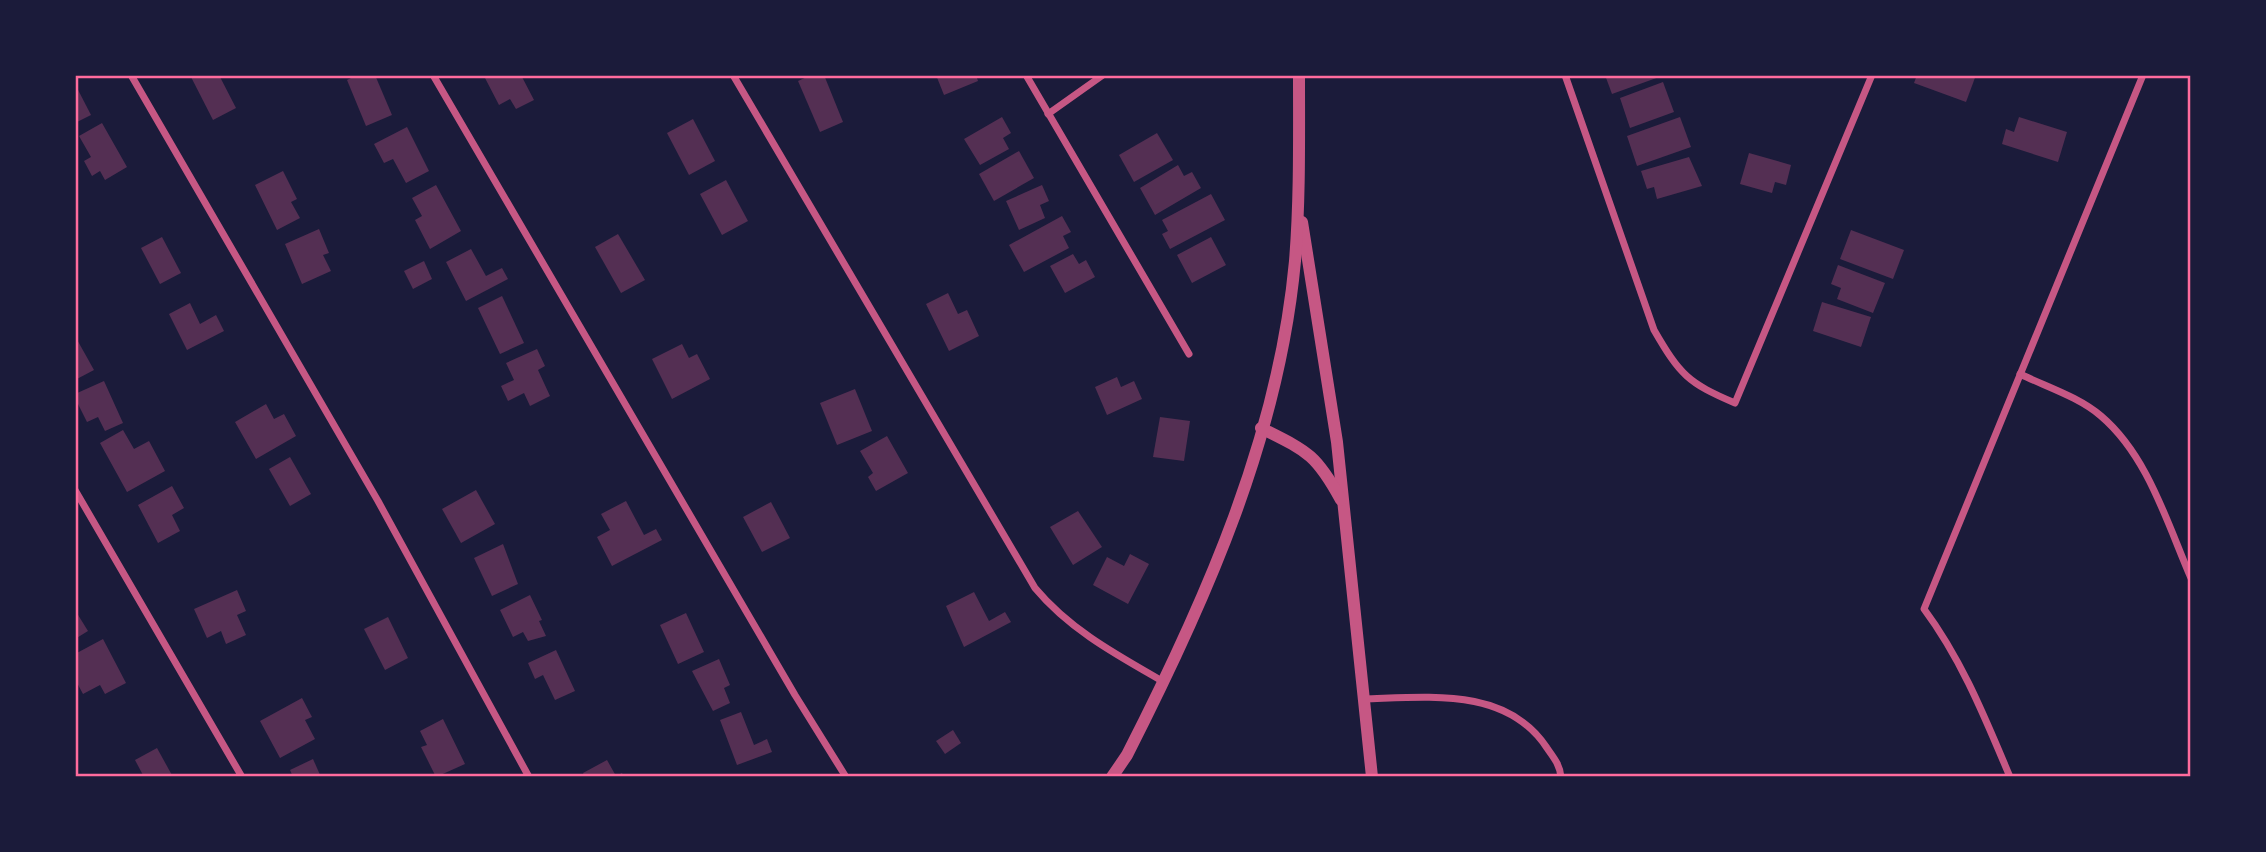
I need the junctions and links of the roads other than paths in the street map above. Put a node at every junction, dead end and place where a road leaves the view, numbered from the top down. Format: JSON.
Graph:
{"nodes":[{"id":1,"x":131,"y":75,"type":"edge"},
{"id":2,"x":433,"y":75,"type":"edge"},
{"id":3,"x":733,"y":75,"type":"edge"},
{"id":4,"x":1026,"y":75,"type":"edge"},
{"id":5,"x":1103,"y":75,"type":"edge"},
{"id":6,"x":1299,"y":75,"type":"edge"},
{"id":7,"x":1565,"y":75,"type":"edge"},
{"id":8,"x":1872,"y":75,"type":"edge"},
{"id":9,"x":2143,"y":75,"type":"edge"},
{"id":10,"x":1048,"y":114,"type":"junction"},
{"id":11,"x":1298,"y":197,"type":"junction"},
{"id":12,"x":1189,"y":354,"type":"dead end"},
{"id":13,"x":2020,"y":374,"type":"junction"},
{"id":14,"x":1261,"y":428,"type":"junction"},
{"id":15,"x":75,"y":490,"type":"edge"},
{"id":16,"x":1344,"y":507,"type":"junction"},
{"id":17,"x":2191,"y":578,"type":"edge"},
{"id":18,"x":1164,"y":682,"type":"junction"},
{"id":19,"x":1364,"y":699,"type":"junction"},
{"id":20,"x":242,"y":777,"type":"edge"},
{"id":21,"x":529,"y":777,"type":"edge"},
{"id":22,"x":846,"y":777,"type":"edge"},
{"id":23,"x":1112,"y":777,"type":"edge"},
{"id":24,"x":1372,"y":777,"type":"edge"},
{"id":25,"x":1561,"y":777,"type":"edge"},
{"id":26,"x":2010,"y":777,"type":"edge"}],
"edges":[{"from":1,"to":21,"type":"street"},
{"from":2,"to":22,"type":"street"},
{"from":3,"to":18,"type":"street"},
{"from":4,"to":10,"type":"street"},
{"from":5,"to":10,"type":"street"},
{"from":6,"to":11,"type":"street"},
{"from":7,"to":8,"type":"street"},
{"from":9,"to":13,"type":"street"},
{"from":10,"to":12,"type":"street"},
{"from":11,"to":14,"type":"street"},
{"from":11,"to":16,"type":"street"},
{"from":13,"to":17,"type":"street"},
{"from":13,"to":26,"type":"street"},
{"from":14,"to":16,"type":"street"},
{"from":14,"to":18,"type":"street"},
{"from":15,"to":20,"type":"street"},
{"from":16,"to":19,"type":"street"},
{"from":18,"to":23,"type":"street"},
{"from":19,"to":24,"type":"street"},
{"from":19,"to":25,"type":"street"}]}
